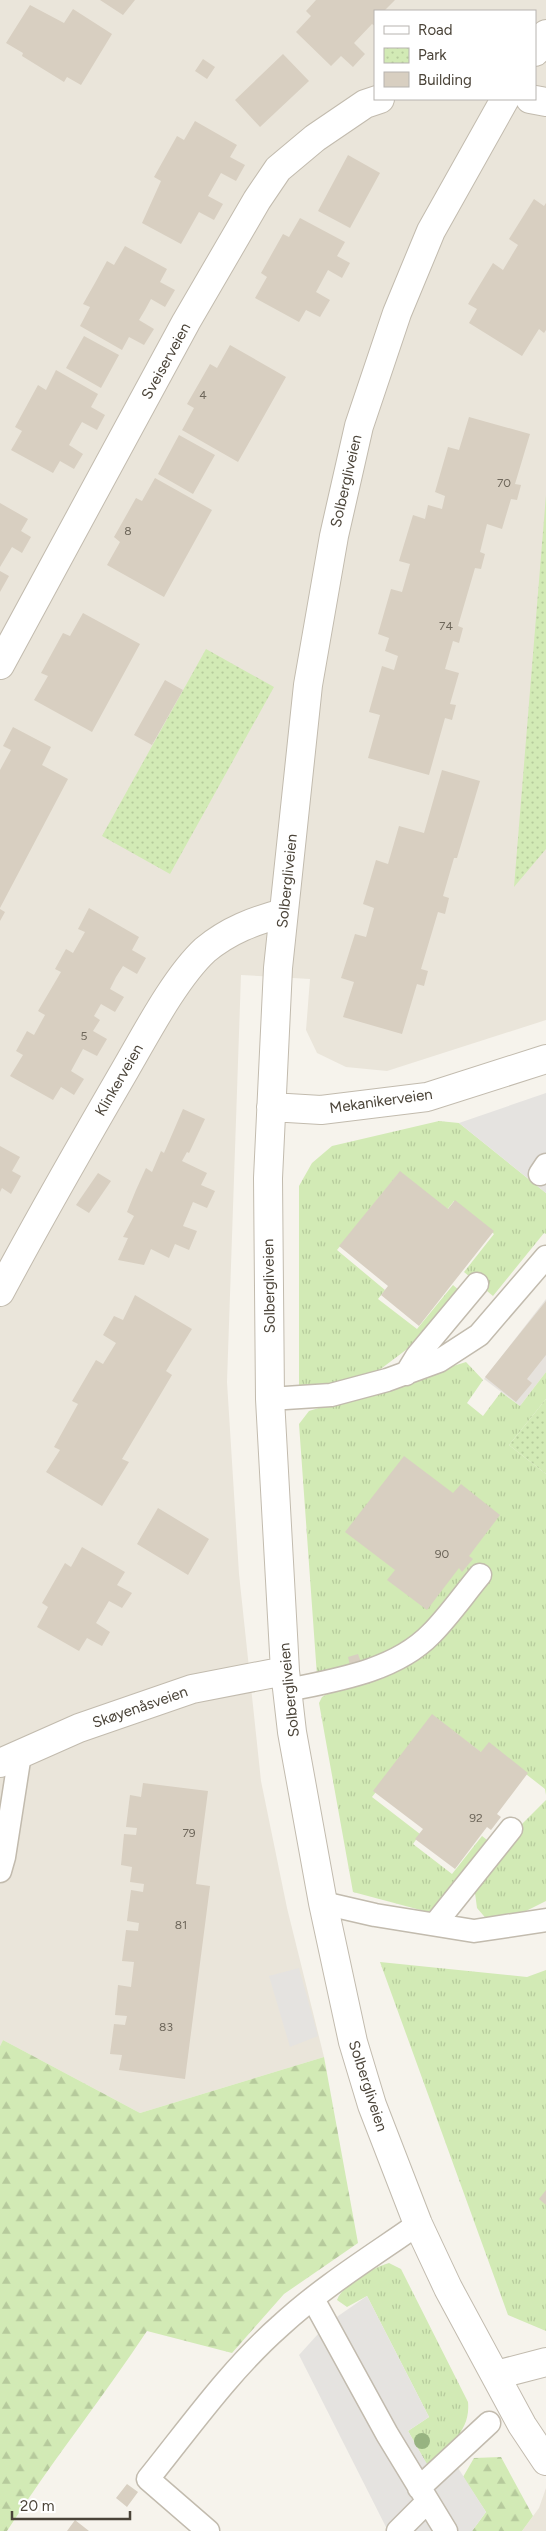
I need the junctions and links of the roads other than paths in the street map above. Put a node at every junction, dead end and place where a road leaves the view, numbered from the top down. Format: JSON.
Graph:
{"nodes":[{"id":1,"x":546,"y":34,"type":"edge"},
{"id":2,"x":536,"y":50,"type":"edge"},
{"id":3,"x":377,"y":100,"type":"edge"},
{"id":4,"x":504,"y":100,"type":"edge"},
{"id":5,"x":0,"y":665,"type":"edge"},
{"id":6,"x":283,"y":913,"type":"junction"},
{"id":7,"x":546,"y":1059,"type":"edge"},
{"id":8,"x":271,"y":1107,"type":"junction"},
{"id":9,"x":546,"y":1257,"type":"edge"},
{"id":10,"x":477,"y":1284,"type":"dead end"},
{"id":11,"x":0,"y":1292,"type":"edge"},
{"id":12,"x":406,"y":1374,"type":"junction"},
{"id":13,"x":270,"y":1400,"type":"junction"},
{"id":14,"x":480,"y":1575,"type":"dead end"},
{"id":15,"x":286,"y":1681,"type":"junction"},
{"id":16,"x":10,"y":1759,"type":"edge"},
{"id":17,"x":511,"y":1830,"type":"dead end"},
{"id":18,"x":0,"y":1870,"type":"edge"},
{"id":19,"x":323,"y":1903,"type":"junction"},
{"id":20,"x":546,"y":1920,"type":"edge"},
{"id":21,"x":435,"y":1924,"type":"junction"},
{"id":22,"x":418,"y":2224,"type":"junction"},
{"id":23,"x":313,"y":2299,"type":"junction"},
{"id":24,"x":546,"y":2362,"type":"edge"},
{"id":25,"x":496,"y":2375,"type":"junction"},
{"id":26,"x":489,"y":2423,"type":"dead end"},
{"id":27,"x":546,"y":2461,"type":"edge"},
{"id":28,"x":423,"y":2494,"type":"junction"},
{"id":29,"x":208,"y":2531,"type":"edge"},
{"id":30,"x":398,"y":2531,"type":"edge"},
{"id":31,"x":446,"y":2531,"type":"edge"}],
"edges":[{"from":1,"to":2,"type":"street"},
{"from":3,"to":5,"type":"street","name":"Sveiserveien"},
{"from":4,"to":6,"type":"street","name":"Solbergliveien"},
{"from":6,"to":8,"type":"street","name":"Solbergliveien"},
{"from":6,"to":11,"type":"street","name":"Klinkerveien"},
{"from":7,"to":8,"type":"street","name":"Mekanikerveien"},
{"from":8,"to":13,"type":"street","name":"Solbergliveien"},
{"from":9,"to":12,"type":"lane"},
{"from":10,"to":12,"type":"lane"},
{"from":12,"to":13,"type":"lane"},
{"from":13,"to":15,"type":"street","name":"Solbergliveien"},
{"from":14,"to":15,"type":"lane"},
{"from":15,"to":16,"type":"street","name":"Skøyenåsveien"},
{"from":15,"to":19,"type":"street","name":"Solbergliveien"},
{"from":16,"to":18,"type":"lane"},
{"from":17,"to":21,"type":"lane"},
{"from":19,"to":21,"type":"lane"},
{"from":19,"to":22,"type":"street","name":"Solbergliveien"},
{"from":20,"to":21,"type":"lane"},
{"from":22,"to":23,"type":"lane"},
{"from":22,"to":25,"type":"street","name":"Solbergliveien"},
{"from":23,"to":28,"type":"lane"},
{"from":23,"to":29,"type":"lane"},
{"from":24,"to":25,"type":"street"},
{"from":25,"to":27,"type":"street","name":"Solbergliveien"},
{"from":26,"to":28,"type":"lane"},
{"from":28,"to":30,"type":"lane"},
{"from":28,"to":31,"type":"lane"}]}
